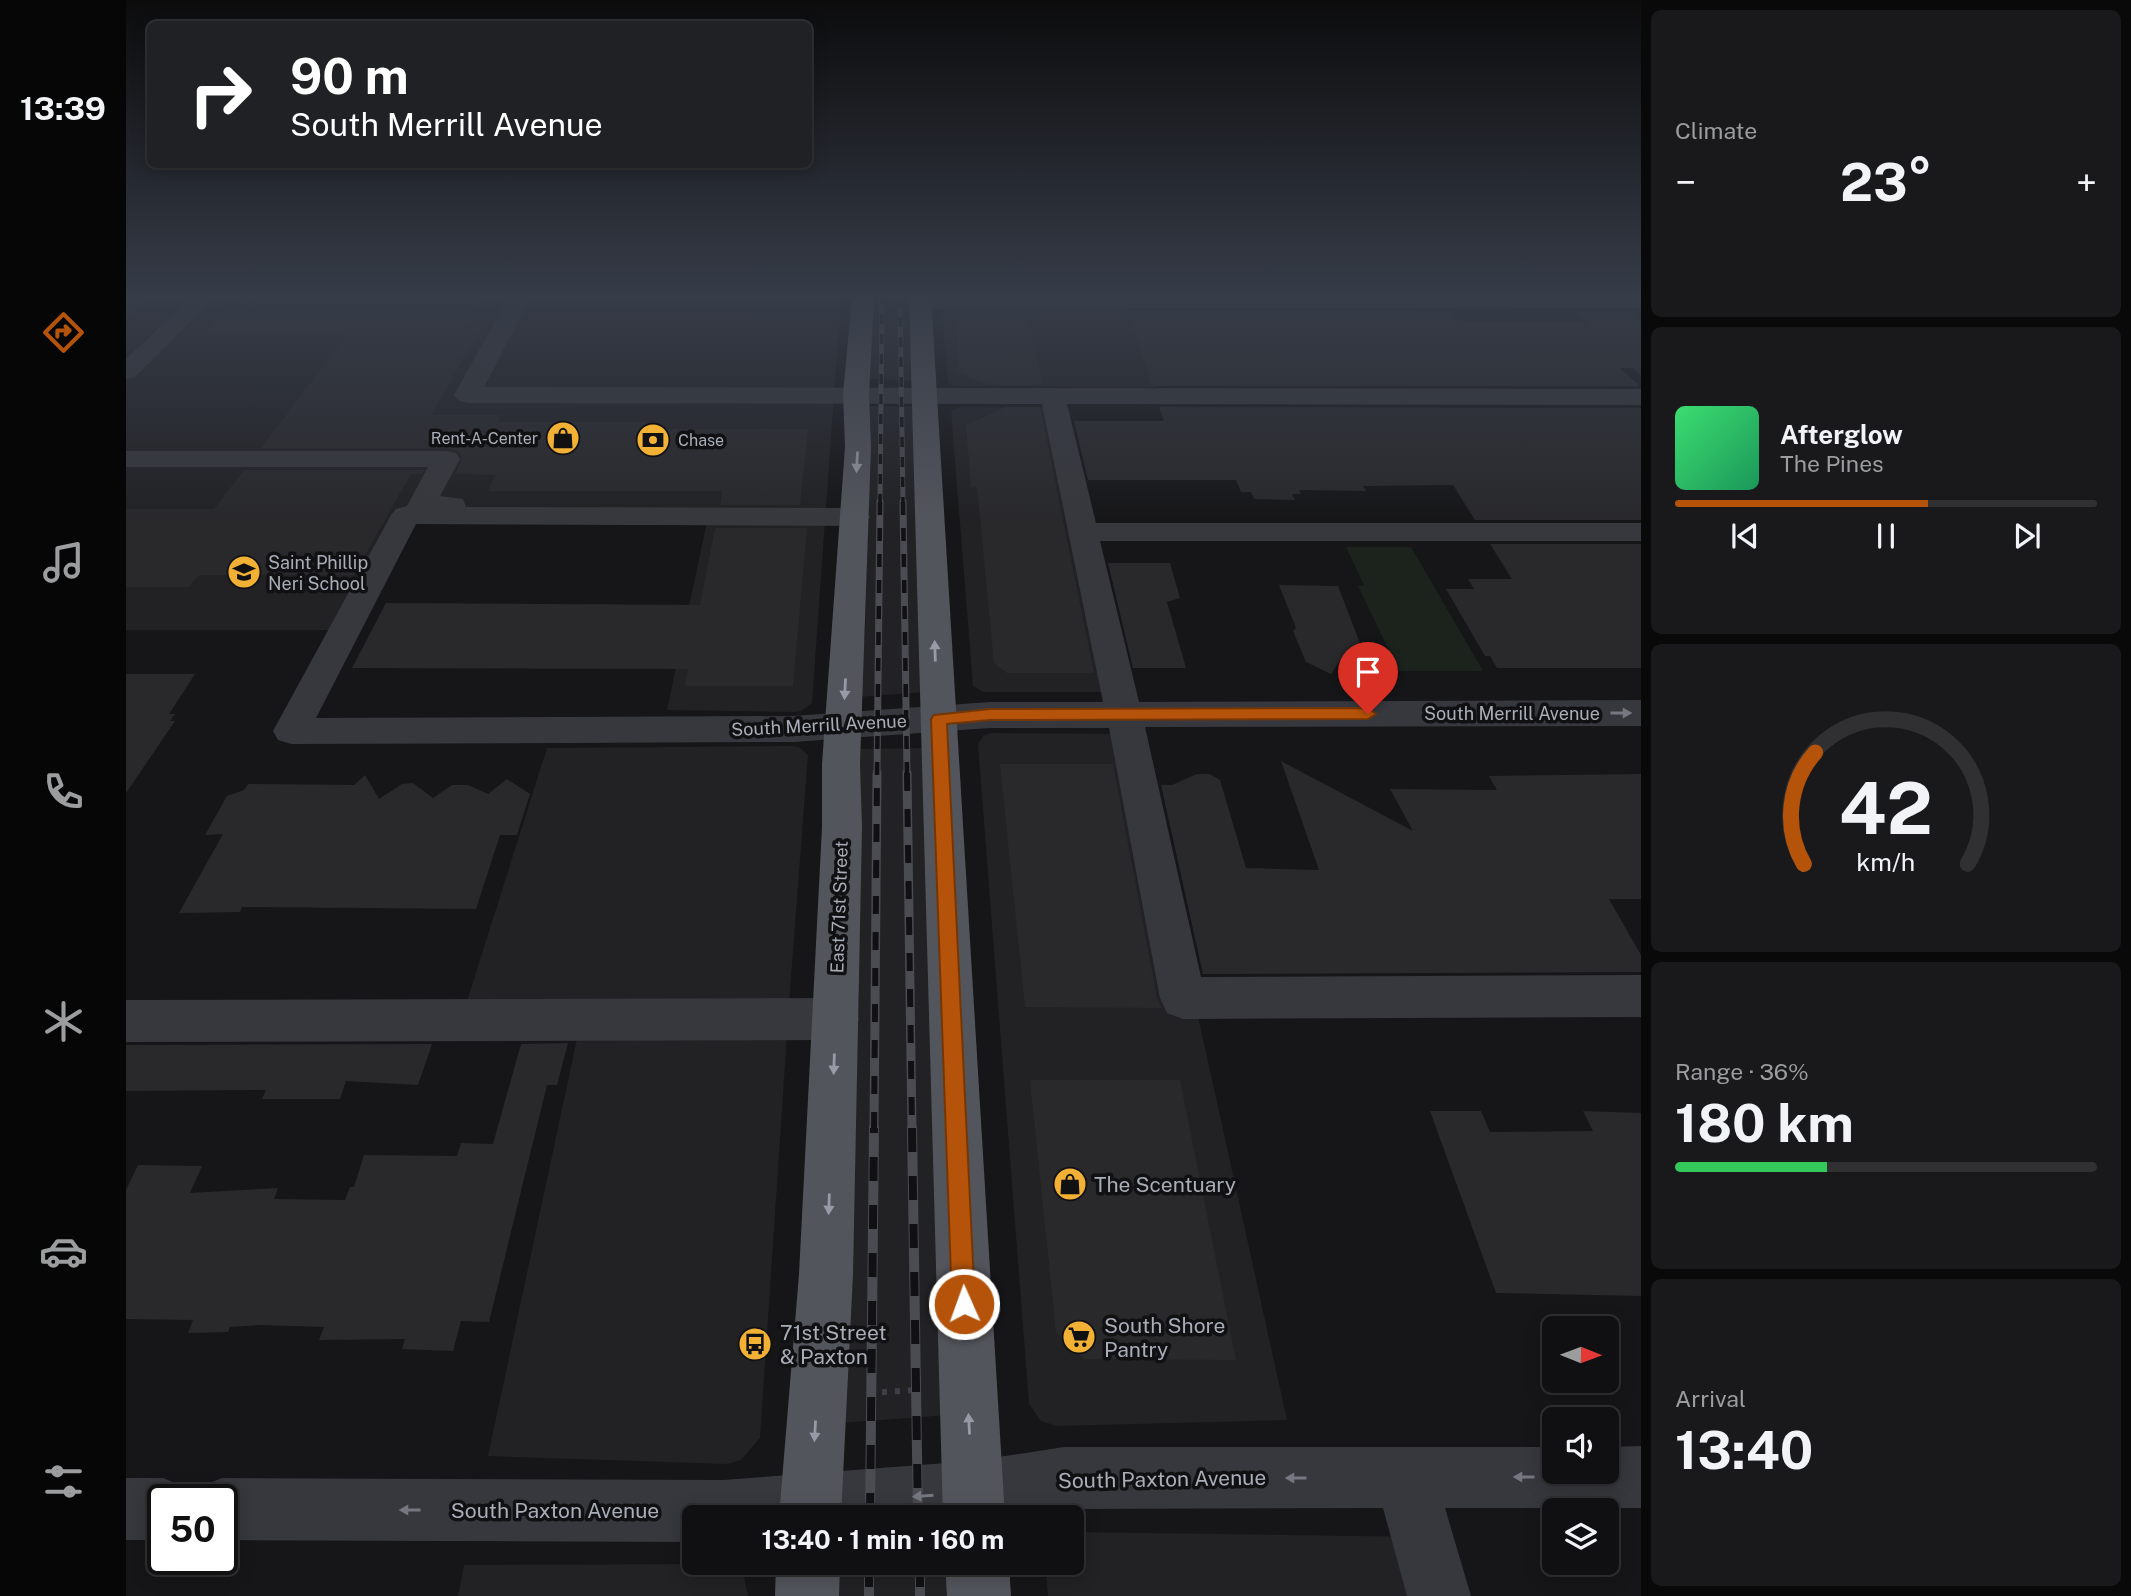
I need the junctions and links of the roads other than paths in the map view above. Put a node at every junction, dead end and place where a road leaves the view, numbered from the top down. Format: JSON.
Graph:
{"nodes":[{"id":1,"x":480,"y":371,"type":"edge"},
{"id":2,"x":858,"y":371,"type":"edge"},
{"id":3,"x":923,"y":371,"type":"edge"},
{"id":4,"x":856,"y":394,"type":"junction"},
{"id":5,"x":924,"y":396,"type":"junction"},
{"id":6,"x":1641,"y":397,"type":"edge"},
{"id":7,"x":1053,"y":398,"type":"junction"},
{"id":8,"x":126,"y":459,"type":"edge"},
{"id":9,"x":855,"y":511,"type":"junction"},
{"id":10,"x":1083,"y":531,"type":"junction"},
{"id":11,"x":1641,"y":532,"type":"edge"},
{"id":12,"x":1641,"y":713,"type":"edge"},
{"id":13,"x":1123,"y":714,"type":"junction"},
{"id":14,"x":939,"y":719,"type":"junction"},
{"id":15,"x":844,"y":726,"type":"junction"},
{"id":16,"x":1641,"y":996,"type":"edge"},
{"id":17,"x":836,"y":1019,"type":"junction"},
{"id":18,"x":126,"y":1021,"type":"edge"},
{"id":19,"x":1641,"y":1477,"type":"edge"},
{"id":20,"x":1406,"y":1478,"type":"junction"},
{"id":21,"x":811,"y":1505,"type":"edge"},
{"id":22,"x":973,"y":1505,"type":"edge"},
{"id":23,"x":126,"y":1509,"type":"edge"},
{"id":24,"x":147,"y":1509,"type":"edge"},
{"id":25,"x":238,"y":1509,"type":"edge"},
{"id":26,"x":682,"y":1511,"type":"edge"},
{"id":27,"x":808,"y":1575,"type":"edge"},
{"id":28,"x":978,"y":1575,"type":"edge"},
{"id":29,"x":807,"y":1596,"type":"edge"},
{"id":30,"x":979,"y":1596,"type":"edge"},
{"id":31,"x":1439,"y":1596,"type":"edge"}],
"edges":[{"from":1,"to":4,"type":"street"},
{"from":2,"to":4,"type":"main road","name":"East 71st Street"},
{"from":3,"to":5,"type":"main road"},
{"from":4,"to":5,"type":"street"},
{"from":4,"to":9,"type":"main road","name":"East 71st Street","one_way":true},
{"from":5,"to":7,"type":"street"},
{"from":14,"to":5,"type":"main road","one_way":true},
{"from":6,"to":7,"type":"street"},
{"from":7,"to":10,"type":"street"},
{"from":8,"to":9,"type":"street"},
{"from":9,"to":15,"type":"main road","name":"East 71st Street","one_way":true},
{"from":9,"to":15,"type":"street","name":"South Merrill Avenue"},
{"from":10,"to":11,"type":"street"},
{"from":10,"to":13,"type":"street"},
{"from":13,"to":12,"type":"street","name":"South Merrill Avenue","one_way":true},
{"from":13,"to":14,"type":"street","name":"South Merrill Avenue"},
{"from":13,"to":16,"type":"street"},
{"from":14,"to":15,"type":"street","name":"South Merrill Avenue"},
{"from":22,"to":14,"type":"main road","one_way":true},
{"from":15,"to":17,"type":"main road","name":"East 71st Street"},
{"from":17,"to":18,"type":"street"},
{"from":17,"to":21,"type":"main road","name":"East 71st Street","one_way":true},
{"from":19,"to":20,"type":"street","name":"South Paxton Avenue","one_way":true},
{"from":20,"to":22,"type":"street","name":"South Paxton Avenue","one_way":true},
{"from":20,"to":31,"type":"street"},
{"from":23,"to":24,"type":"street"},
{"from":26,"to":25,"type":"street","name":"South Paxton Avenue","one_way":true},
{"from":27,"to":29,"type":"main road","name":"East 71st Street"},
{"from":28,"to":30,"type":"main road"}]}
